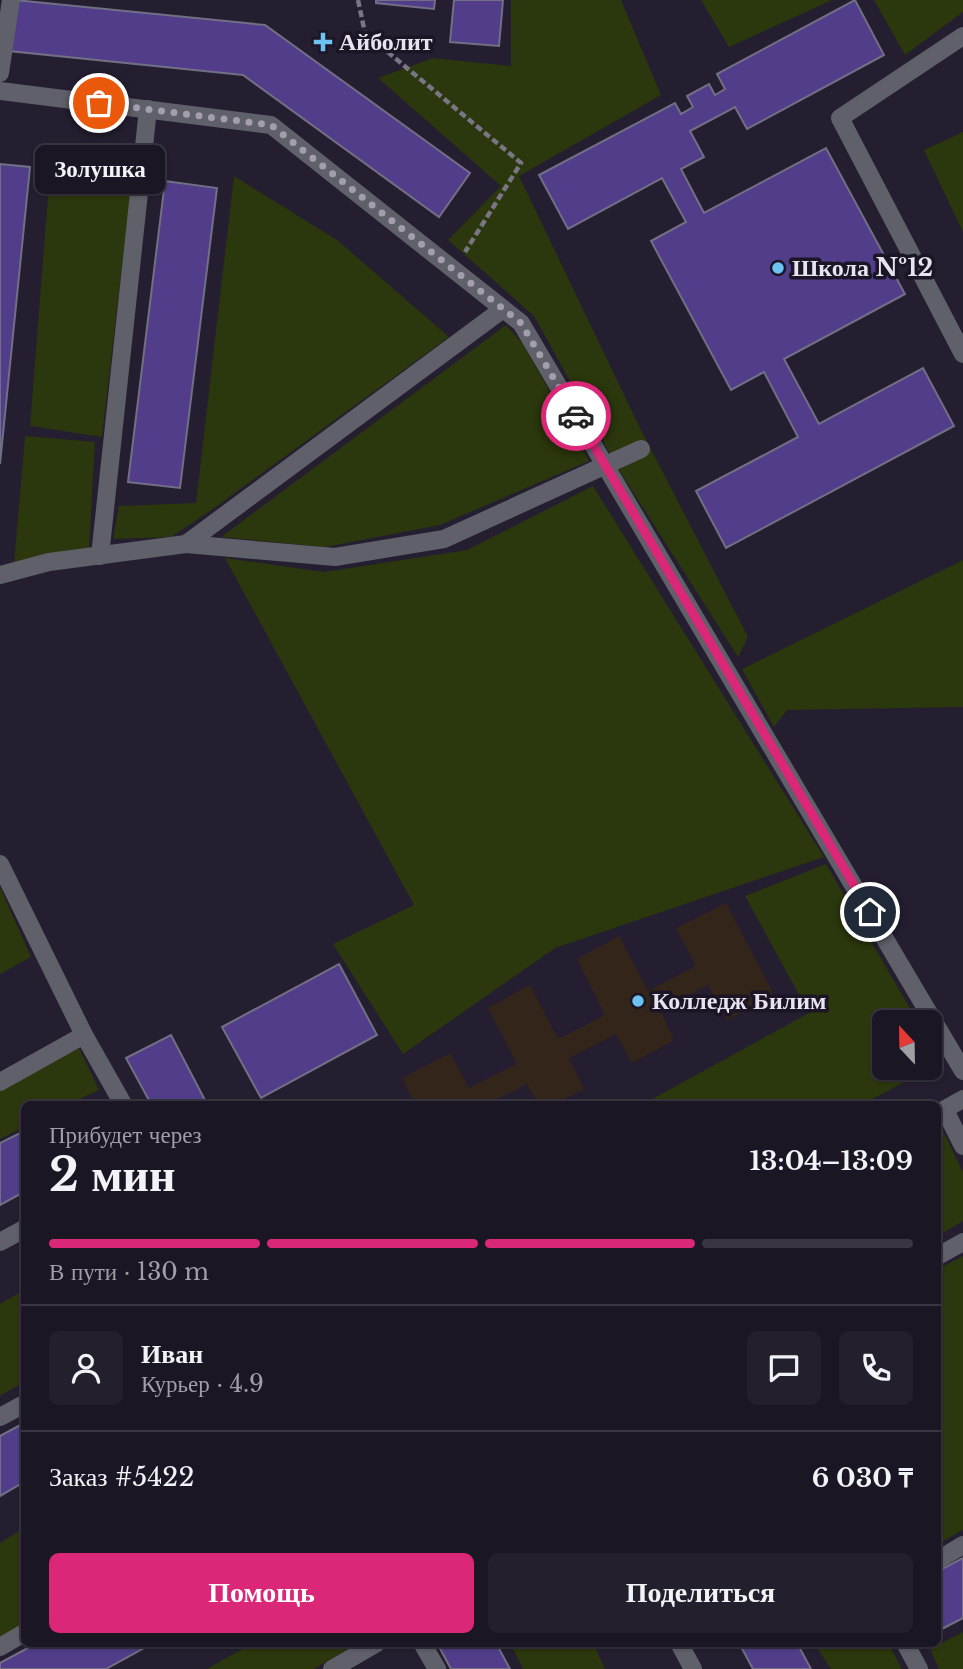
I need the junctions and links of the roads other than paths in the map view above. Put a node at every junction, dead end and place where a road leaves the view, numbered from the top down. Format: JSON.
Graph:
{"nodes":[{"id":1,"x":11,"y":0,"type":"edge"},
{"id":2,"x":963,"y":36,"type":"edge"},
{"id":3,"x":0,"y":73,"type":"edge"},
{"id":4,"x":0,"y":91,"type":"edge"},
{"id":5,"x":148,"y":109,"type":"junction"},
{"id":6,"x":503,"y":309,"type":"junction"},
{"id":7,"x":963,"y":354,"type":"edge"},
{"id":8,"x":641,"y":449,"type":"dead end"},
{"id":9,"x":605,"y":465,"type":"junction"},
{"id":10,"x":186,"y":544,"type":"junction"},
{"id":11,"x":100,"y":556,"type":"junction"},
{"id":12,"x":0,"y":575,"type":"edge"},
{"id":13,"x":0,"y":864,"type":"edge"},
{"id":14,"x":84,"y":1035,"type":"junction"},
{"id":15,"x":963,"y":1071,"type":"edge"},
{"id":16,"x":0,"y":1082,"type":"edge"},
{"id":17,"x":963,"y":1099,"type":"edge"},
{"id":18,"x":121,"y":1101,"type":"edge"},
{"id":19,"x":942,"y":1112,"type":"edge"},
{"id":20,"x":963,"y":1146,"type":"edge"},
{"id":21,"x":21,"y":1231,"type":"edge"},
{"id":22,"x":0,"y":1242,"type":"edge"},
{"id":23,"x":963,"y":1242,"type":"edge"},
{"id":24,"x":941,"y":1254,"type":"edge"},
{"id":25,"x":21,"y":1406,"type":"edge"},
{"id":26,"x":0,"y":1417,"type":"edge"},
{"id":27,"x":963,"y":1545,"type":"edge"},
{"id":28,"x":941,"y":1558,"type":"edge"},
{"id":29,"x":21,"y":1635,"type":"edge"},
{"id":30,"x":0,"y":1647,"type":"edge"},
{"id":31,"x":370,"y":1647,"type":"edge"},
{"id":32,"x":424,"y":1647,"type":"edge"},
{"id":33,"x":682,"y":1647,"type":"edge"},
{"id":34,"x":907,"y":1647,"type":"edge"},
{"id":35,"x":332,"y":1669,"type":"edge"},
{"id":36,"x":437,"y":1669,"type":"edge"},
{"id":37,"x":693,"y":1669,"type":"edge"},
{"id":38,"x":919,"y":1669,"type":"edge"}],
"edges":[{"from":1,"to":3,"type":"street"},
{"from":2,"to":7,"type":"street"},
{"from":4,"to":5,"type":"street"},
{"from":5,"to":6,"type":"street"},
{"from":5,"to":11,"type":"street"},
{"from":6,"to":9,"type":"street"},
{"from":6,"to":10,"type":"street"},
{"from":8,"to":9,"type":"street"},
{"from":9,"to":10,"type":"street"},
{"from":9,"to":15,"type":"street"},
{"from":10,"to":11,"type":"street"},
{"from":11,"to":12,"type":"street"},
{"from":13,"to":14,"type":"street"},
{"from":14,"to":16,"type":"street"},
{"from":14,"to":18,"type":"street"},
{"from":17,"to":19,"type":"street"},
{"from":19,"to":20,"type":"street"},
{"from":21,"to":22,"type":"street"},
{"from":23,"to":24,"type":"street"},
{"from":25,"to":26,"type":"street"},
{"from":27,"to":28,"type":"street"},
{"from":29,"to":30,"type":"street"},
{"from":31,"to":35,"type":"street"},
{"from":32,"to":36,"type":"street"},
{"from":33,"to":37,"type":"street"},
{"from":34,"to":38,"type":"street"}]}
